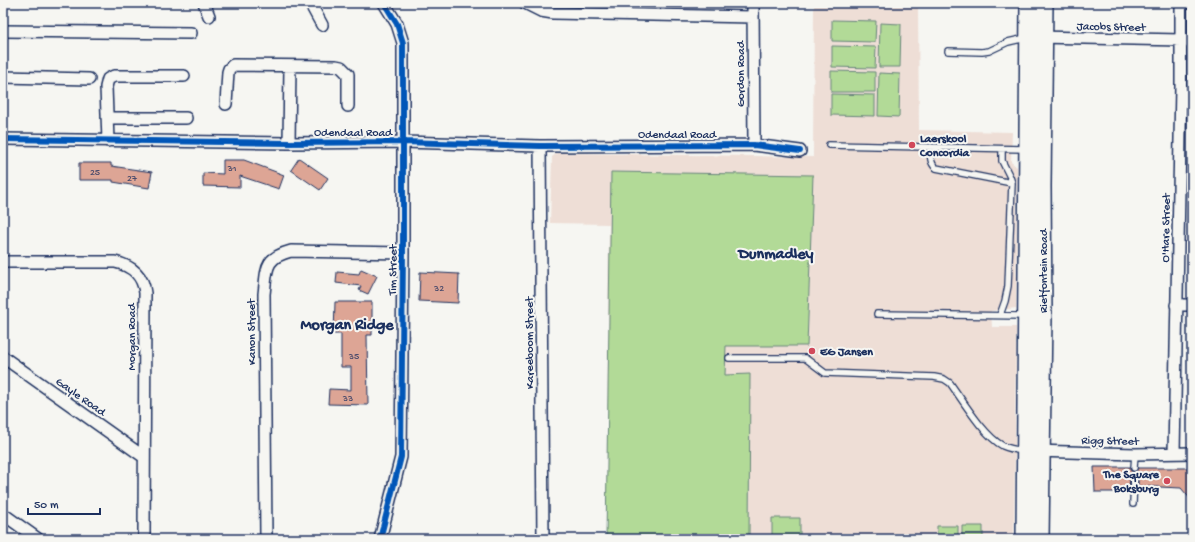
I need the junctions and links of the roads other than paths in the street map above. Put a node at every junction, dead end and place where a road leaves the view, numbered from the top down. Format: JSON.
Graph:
{"nodes":[{"id":1,"x":204,"y":3,"type":"edge"},
{"id":2,"x":310,"y":3,"type":"edge"},
{"id":3,"x":384,"y":3,"type":"edge"},
{"id":4,"x":525,"y":3,"type":"edge"},
{"id":5,"x":753,"y":3,"type":"edge"},
{"id":6,"x":1029,"y":3,"type":"edge"},
{"id":7,"x":1044,"y":3,"type":"edge"},
{"id":8,"x":1181,"y":3,"type":"edge"},
{"id":9,"x":209,"y":16,"type":"dead end"},
{"id":10,"x":753,"y":17,"type":"junction"},
{"id":11,"x":322,"y":25,"type":"dead end"},
{"id":12,"x":3,"y":31,"type":"edge"},
{"id":13,"x":191,"y":33,"type":"dead end"},
{"id":14,"x":1036,"y":37,"type":"junction"},
{"id":15,"x":1181,"y":40,"type":"junction"},
{"id":16,"x":1192,"y":42,"type":"edge"},
{"id":17,"x":948,"y":51,"type":"dead end"},
{"id":18,"x":290,"y":66,"type":"junction"},
{"id":19,"x":184,"y":76,"type":"dead end"},
{"id":20,"x":3,"y":77,"type":"edge"},
{"id":21,"x":89,"y":79,"type":"dead end"},
{"id":22,"x":226,"y":104,"type":"dead end"},
{"id":23,"x":348,"y":106,"type":"dead end"},
{"id":24,"x":107,"y":118,"type":"junction"},
{"id":25,"x":186,"y":118,"type":"dead end"},
{"id":26,"x":3,"y":139,"type":"edge"},
{"id":27,"x":108,"y":141,"type":"junction"},
{"id":28,"x":403,"y":142,"type":"junction"},
{"id":29,"x":289,"y":143,"type":"junction"},
{"id":30,"x":754,"y":145,"type":"junction"},
{"id":31,"x":829,"y":145,"type":"dead end"},
{"id":32,"x":540,"y":146,"type":"junction"},
{"id":33,"x":931,"y":147,"type":"junction"},
{"id":34,"x":1002,"y":149,"type":"junction"},
{"id":35,"x":1028,"y":149,"type":"junction"},
{"id":36,"x":800,"y":151,"type":"dead end"},
{"id":37,"x":1012,"y":183,"type":"junction"},
{"id":38,"x":403,"y":253,"type":"junction"},
{"id":39,"x":3,"y":262,"type":"edge"},
{"id":40,"x":1176,"y":305,"type":"junction"},
{"id":41,"x":1192,"y":305,"type":"edge"},
{"id":42,"x":877,"y":314,"type":"dead end"},
{"id":43,"x":1000,"y":315,"type":"junction"},
{"id":44,"x":1035,"y":315,"type":"junction"},
{"id":45,"x":3,"y":357,"type":"edge"},
{"id":46,"x":729,"y":358,"type":"dead end"},
{"id":47,"x":1034,"y":451,"type":"junction"},
{"id":48,"x":1174,"y":453,"type":"junction"},
{"id":49,"x":1192,"y":453,"type":"edge"},
{"id":50,"x":1135,"y":454,"type":"junction"},
{"id":51,"x":144,"y":456,"type":"junction"},
{"id":52,"x":1134,"y":468,"type":"dead end"},
{"id":53,"x":1134,"y":476,"type":"dead end"},
{"id":54,"x":1133,"y":504,"type":"dead end"},
{"id":55,"x":3,"y":514,"type":"edge"},
{"id":56,"x":38,"y":539,"type":"edge"},
{"id":57,"x":144,"y":539,"type":"edge"},
{"id":58,"x":266,"y":539,"type":"edge"},
{"id":59,"x":380,"y":539,"type":"edge"},
{"id":60,"x":543,"y":539,"type":"edge"},
{"id":61,"x":1025,"y":539,"type":"edge"},
{"id":62,"x":1040,"y":539,"type":"edge"}],
"edges":[{"from":1,"to":9,"type":"street"},
{"from":2,"to":11,"type":"street"},
{"from":3,"to":28,"type":"street","name":"Tim Street"},
{"from":4,"to":10,"type":"street"},
{"from":5,"to":10,"type":"street","name":"Gordon Road"},
{"from":6,"to":14,"type":"main road","name":"Rietfontein Road"},
{"from":7,"to":14,"type":"main road","name":"Rietfontein Road"},
{"from":8,"to":15,"type":"street","name":"O'Hare Street"},
{"from":10,"to":30,"type":"street","name":"Gordon Road"},
{"from":12,"to":13,"type":"street"},
{"from":14,"to":15,"type":"street","name":"Jacobs Street"},
{"from":14,"to":17,"type":"lane"},
{"from":14,"to":35,"type":"main road","name":"Rietfontein Road"},
{"from":14,"to":44,"type":"main road","name":"Rietfontein Road"},
{"from":15,"to":16,"type":"street","name":"Jacobs Street"},
{"from":15,"to":40,"type":"street","name":"O'Hare Street"},
{"from":18,"to":22,"type":"street"},
{"from":18,"to":23,"type":"street"},
{"from":18,"to":29,"type":"street"},
{"from":19,"to":24,"type":"street"},
{"from":20,"to":21,"type":"street"},
{"from":24,"to":25,"type":"street"},
{"from":24,"to":27,"type":"street"},
{"from":26,"to":27,"type":"street","name":"Odendaal Road"},
{"from":27,"to":29,"type":"street","name":"Odendaal Road"},
{"from":28,"to":29,"type":"street","name":"Odendaal Road"},
{"from":28,"to":32,"type":"street","name":"Odendaal Road"},
{"from":28,"to":38,"type":"street","name":"Tim Street"},
{"from":30,"to":32,"type":"street","name":"Odendaal Road"},
{"from":30,"to":36,"type":"street","name":"Odendaal Road"},
{"from":31,"to":33,"type":"lane"},
{"from":32,"to":60,"type":"street","name":"Kareeboom Street"},
{"from":33,"to":34,"type":"lane"},
{"from":33,"to":37,"type":"lane"},
{"from":34,"to":35,"type":"lane"},
{"from":34,"to":37,"type":"lane"},
{"from":35,"to":44,"type":"main road","name":"Rietfontein Road"},
{"from":37,"to":43,"type":"lane"},
{"from":38,"to":58,"type":"street","name":"Kanon Street"},
{"from":38,"to":59,"type":"street","name":"Tim Street"},
{"from":39,"to":51,"type":"street","name":"Morgan Road"},
{"from":40,"to":41,"type":"street"},
{"from":40,"to":48,"type":"street","name":"O'Hare Street"},
{"from":42,"to":43,"type":"lane"},
{"from":43,"to":44,"type":"lane"},
{"from":44,"to":47,"type":"main road","name":"Rietfontein Road"},
{"from":45,"to":51,"type":"street","name":"Gayle Road"},
{"from":46,"to":47,"type":"lane"},
{"from":47,"to":50,"type":"street","name":"Rigg Street"},
{"from":47,"to":61,"type":"main road","name":"Rietfontein Road"},
{"from":47,"to":62,"type":"main road","name":"Rietfontein Road"},
{"from":48,"to":49,"type":"street","name":"Rigg Street"},
{"from":48,"to":50,"type":"street","name":"Rigg Street"},
{"from":50,"to":52,"type":"lane"},
{"from":51,"to":57,"type":"street","name":"Morgan Road"},
{"from":53,"to":54,"type":"lane"},
{"from":55,"to":56,"type":"street"}]}
